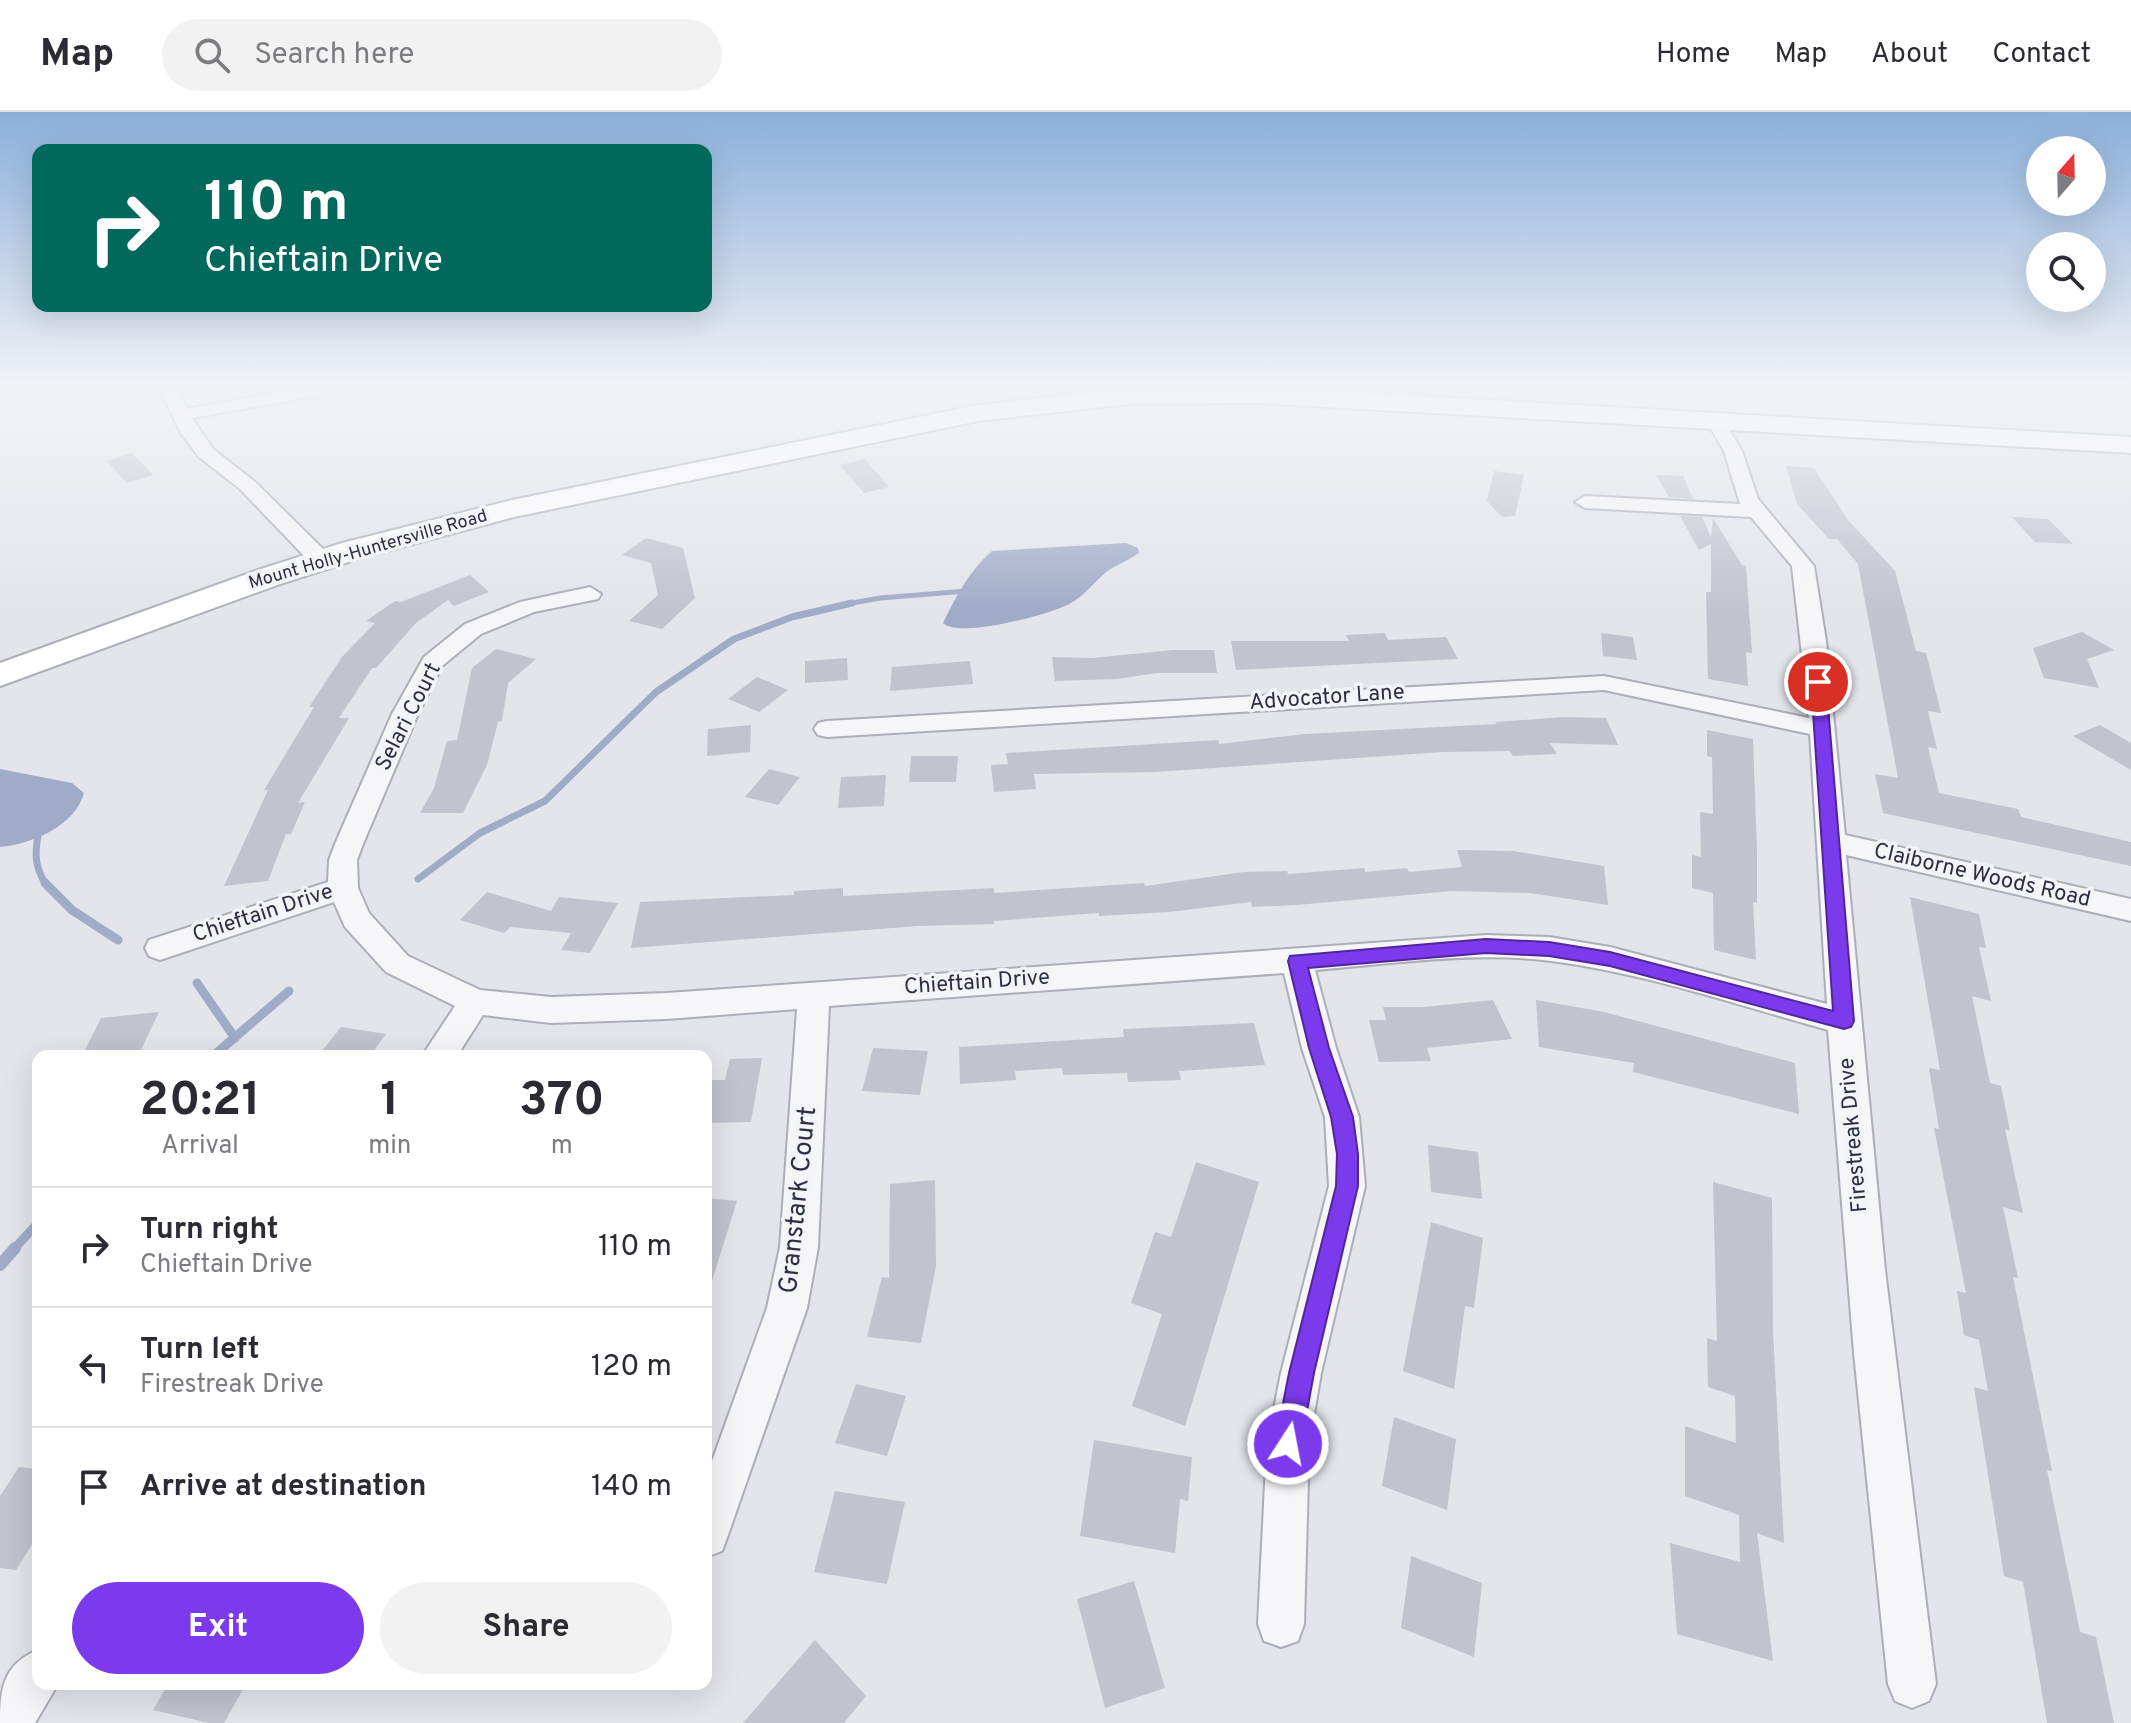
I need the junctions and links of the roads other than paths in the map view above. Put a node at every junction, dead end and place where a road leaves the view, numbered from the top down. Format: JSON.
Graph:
{"nodes":[{"id":1,"x":218,"y":462,"type":"edge"},
{"id":2,"x":736,"y":462,"type":"edge"},
{"id":3,"x":1737,"y":462,"type":"edge"},
{"id":4,"x":1585,"y":502,"type":"dead end"},
{"id":5,"x":1753,"y":511,"type":"junction"},
{"id":6,"x":321,"y":560,"type":"junction"},
{"id":7,"x":590,"y":594,"type":"dead end"},
{"id":8,"x":0,"y":675,"type":"edge"},
{"id":9,"x":827,"y":729,"type":"dead end"},
{"id":10,"x":1823,"y":729,"type":"junction"},
{"id":11,"x":1832,"y":842,"type":"junction"},
{"id":12,"x":343,"y":888,"type":"junction"},
{"id":13,"x":2131,"y":910,"type":"edge"},
{"id":14,"x":160,"y":948,"type":"dead end"},
{"id":15,"x":1297,"y":961,"type":"junction"},
{"id":16,"x":814,"y":995,"type":"junction"},
{"id":17,"x":475,"y":1002,"type":"junction"},
{"id":18,"x":1844,"y":1021,"type":"junction"},
{"id":19,"x":443,"y":1050,"type":"edge"},
{"id":20,"x":712,"y":1519,"type":"edge"},
{"id":21,"x":1281,"y":1624,"type":"dead end"},
{"id":22,"x":32,"y":1683,"type":"edge"},
{"id":23,"x":1912,"y":1684,"type":"dead end"},
{"id":24,"x":7,"y":1723,"type":"edge"}],
"edges":[{"from":1,"to":6,"type":"street"},
{"from":2,"to":6,"type":"main road","name":"Mount Holly-Huntersville Road"},
{"from":3,"to":5,"type":"street","name":"Firestreak Drive"},
{"from":4,"to":5,"type":"street"},
{"from":5,"to":10,"type":"street","name":"Firestreak Drive"},
{"from":6,"to":8,"type":"main road","name":"Mount Holly-Huntersville Road"},
{"from":7,"to":12,"type":"street","name":"Selari Court"},
{"from":9,"to":10,"type":"street","name":"Advocator Lane"},
{"from":10,"to":11,"type":"street","name":"Firestreak Drive"},
{"from":11,"to":13,"type":"street","name":"Claiborne Woods Road"},
{"from":11,"to":18,"type":"street","name":"Firestreak Drive"},
{"from":12,"to":14,"type":"street","name":"Chieftain Drive"},
{"from":12,"to":17,"type":"street","name":"Chieftain Drive"},
{"from":15,"to":16,"type":"street","name":"Chieftain Drive"},
{"from":15,"to":18,"type":"street","name":"Chieftain Drive"},
{"from":15,"to":21,"type":"street"},
{"from":16,"to":17,"type":"street","name":"Chieftain Drive"},
{"from":16,"to":20,"type":"street","name":"Granstark Court"},
{"from":17,"to":19,"type":"street"},
{"from":18,"to":23,"type":"street","name":"Firestreak Drive"},
{"from":22,"to":24,"type":"street"}]}
